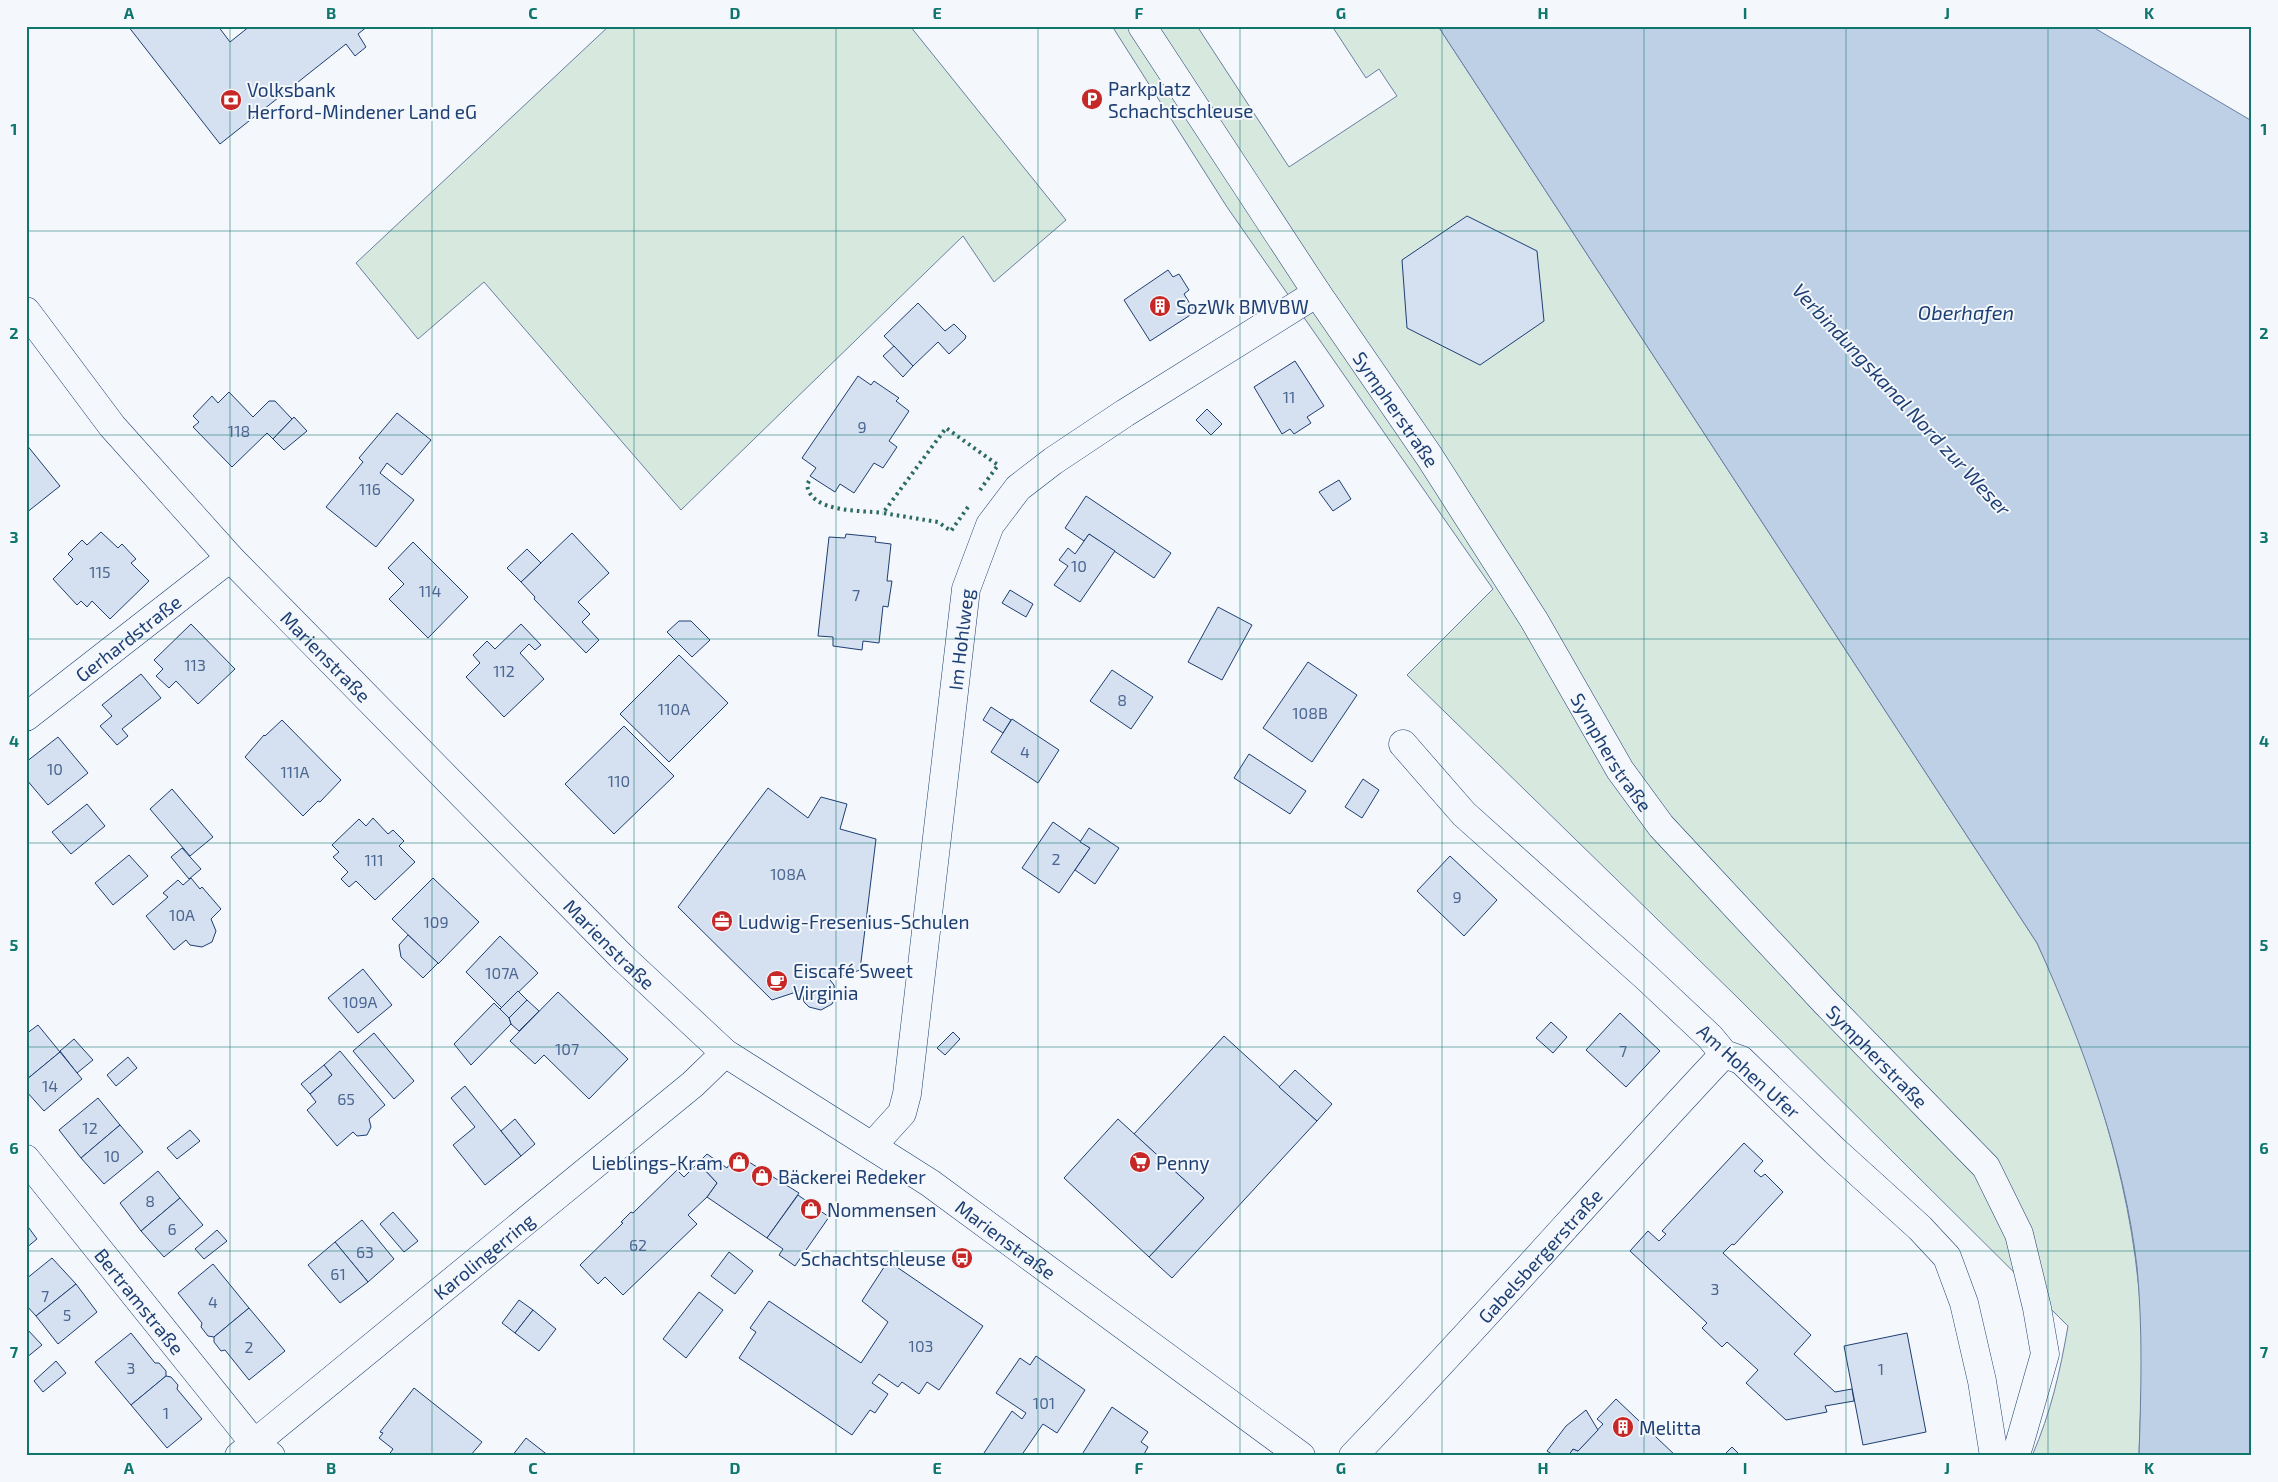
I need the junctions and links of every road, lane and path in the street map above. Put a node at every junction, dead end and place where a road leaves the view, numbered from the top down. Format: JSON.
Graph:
{"nodes":[{"id":1,"x":1142,"y":26,"type":"edge"},
{"id":2,"x":1317,"y":293,"type":"junction"},
{"id":3,"x":26,"y":311,"type":"edge"},
{"id":4,"x":230,"y":558,"type":"junction"},
{"id":5,"x":26,"y":717,"type":"edge"},
{"id":6,"x":1403,"y":744,"type":"dead end"},
{"id":7,"x":725,"y":1053,"type":"junction"},
{"id":8,"x":1724,"y":1054,"type":"junction"},
{"id":9,"x":872,"y":1146,"type":"junction"},
{"id":10,"x":26,"y":1159,"type":"edge"},
{"id":11,"x":255,"y":1451,"type":"edge"},
{"id":12,"x":1301,"y":1456,"type":"edge"},
{"id":13,"x":1353,"y":1456,"type":"edge"},
{"id":14,"x":1994,"y":1456,"type":"edge"},
{"id":15,"x":2014,"y":1456,"type":"edge"}],
"edges":[{"from":1,"to":2,"type":"street","name":"Sympherstraße"},
{"from":2,"to":9,"type":"street","name":"Im Hohlweg"},
{"from":2,"to":15,"type":"street","name":"Sympherstraße"},
{"from":3,"to":4,"type":"street","name":"Marienstraße"},
{"from":4,"to":5,"type":"street","name":"Gerhardstraße"},
{"from":4,"to":7,"type":"street","name":"Marienstraße"},
{"from":6,"to":8,"type":"street","name":"Am Hohen Ufer"},
{"from":7,"to":9,"type":"street","name":"Marienstraße"},
{"from":7,"to":11,"type":"street","name":"Karolingerring"},
{"from":8,"to":13,"type":"street","name":"Gabelsbergerstraße"},
{"from":8,"to":14,"type":"street","name":"Am Hohen Ufer"},
{"from":9,"to":12,"type":"street","name":"Marienstraße"},
{"from":10,"to":11,"type":"street","name":"Bertramstraße"}]}
